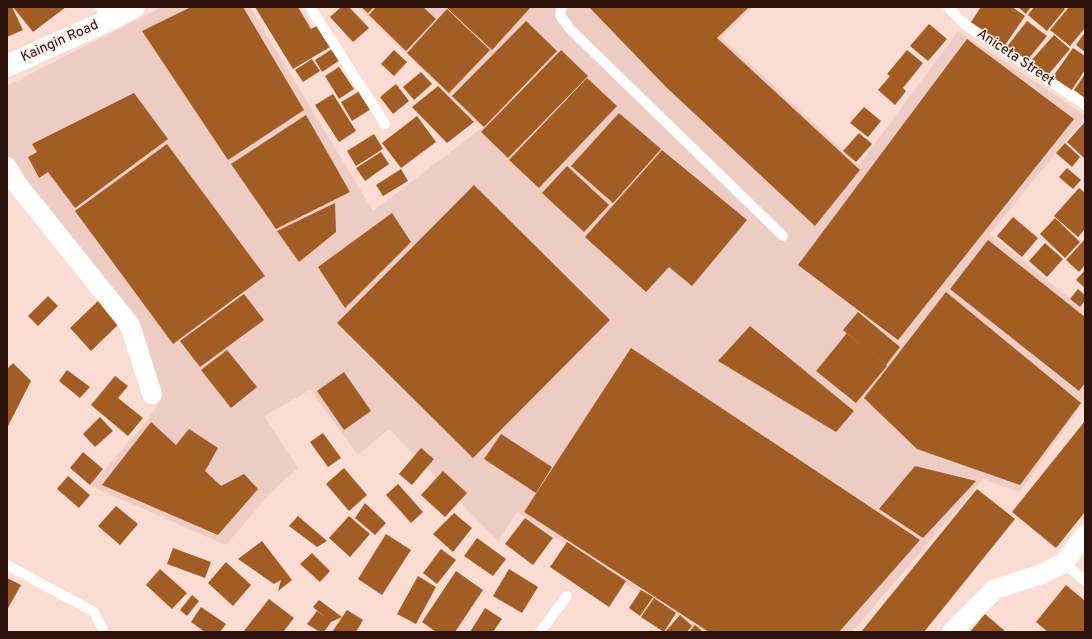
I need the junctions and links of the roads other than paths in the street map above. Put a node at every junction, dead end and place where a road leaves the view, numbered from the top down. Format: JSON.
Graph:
{"nodes":[{"id":1,"x":134,"y":7,"type":"edge"},
{"id":2,"x":310,"y":7,"type":"edge"},
{"id":3,"x":562,"y":7,"type":"edge"},
{"id":4,"x":948,"y":7,"type":"edge"},
{"id":5,"x":104,"y":13,"type":"edge"},
{"id":6,"x":7,"y":66,"type":"edge"},
{"id":7,"x":1085,"y":105,"type":"edge"},
{"id":8,"x":385,"y":124,"type":"dead end"},
{"id":9,"x":7,"y":167,"type":"edge"},
{"id":10,"x":783,"y":236,"type":"dead end"},
{"id":11,"x":152,"y":394,"type":"dead end"},
{"id":12,"x":1085,"y":535,"type":"edge"},
{"id":13,"x":1064,"y":563,"type":"junction"},
{"id":14,"x":7,"y":565,"type":"edge"},
{"id":15,"x":1085,"y":581,"type":"edge"},
{"id":16,"x":567,"y":596,"type":"dead end"},
{"id":17,"x":104,"y":632,"type":"edge"},
{"id":18,"x":540,"y":632,"type":"edge"},
{"id":19,"x":952,"y":632,"type":"edge"}],
"edges":[{"from":1,"to":5,"type":"street","name":"Kaingin Road"},
{"from":2,"to":8,"type":"lane"},
{"from":3,"to":10,"type":"lane"},
{"from":4,"to":7,"type":"lane","name":"Aniceta Street"},
{"from":5,"to":6,"type":"street","name":"Kaingin Road"},
{"from":9,"to":11,"type":"street"},
{"from":12,"to":13,"type":"street"},
{"from":13,"to":15,"type":"lane"},
{"from":13,"to":19,"type":"street"},
{"from":14,"to":17,"type":"lane"},
{"from":16,"to":18,"type":"lane"}]}
